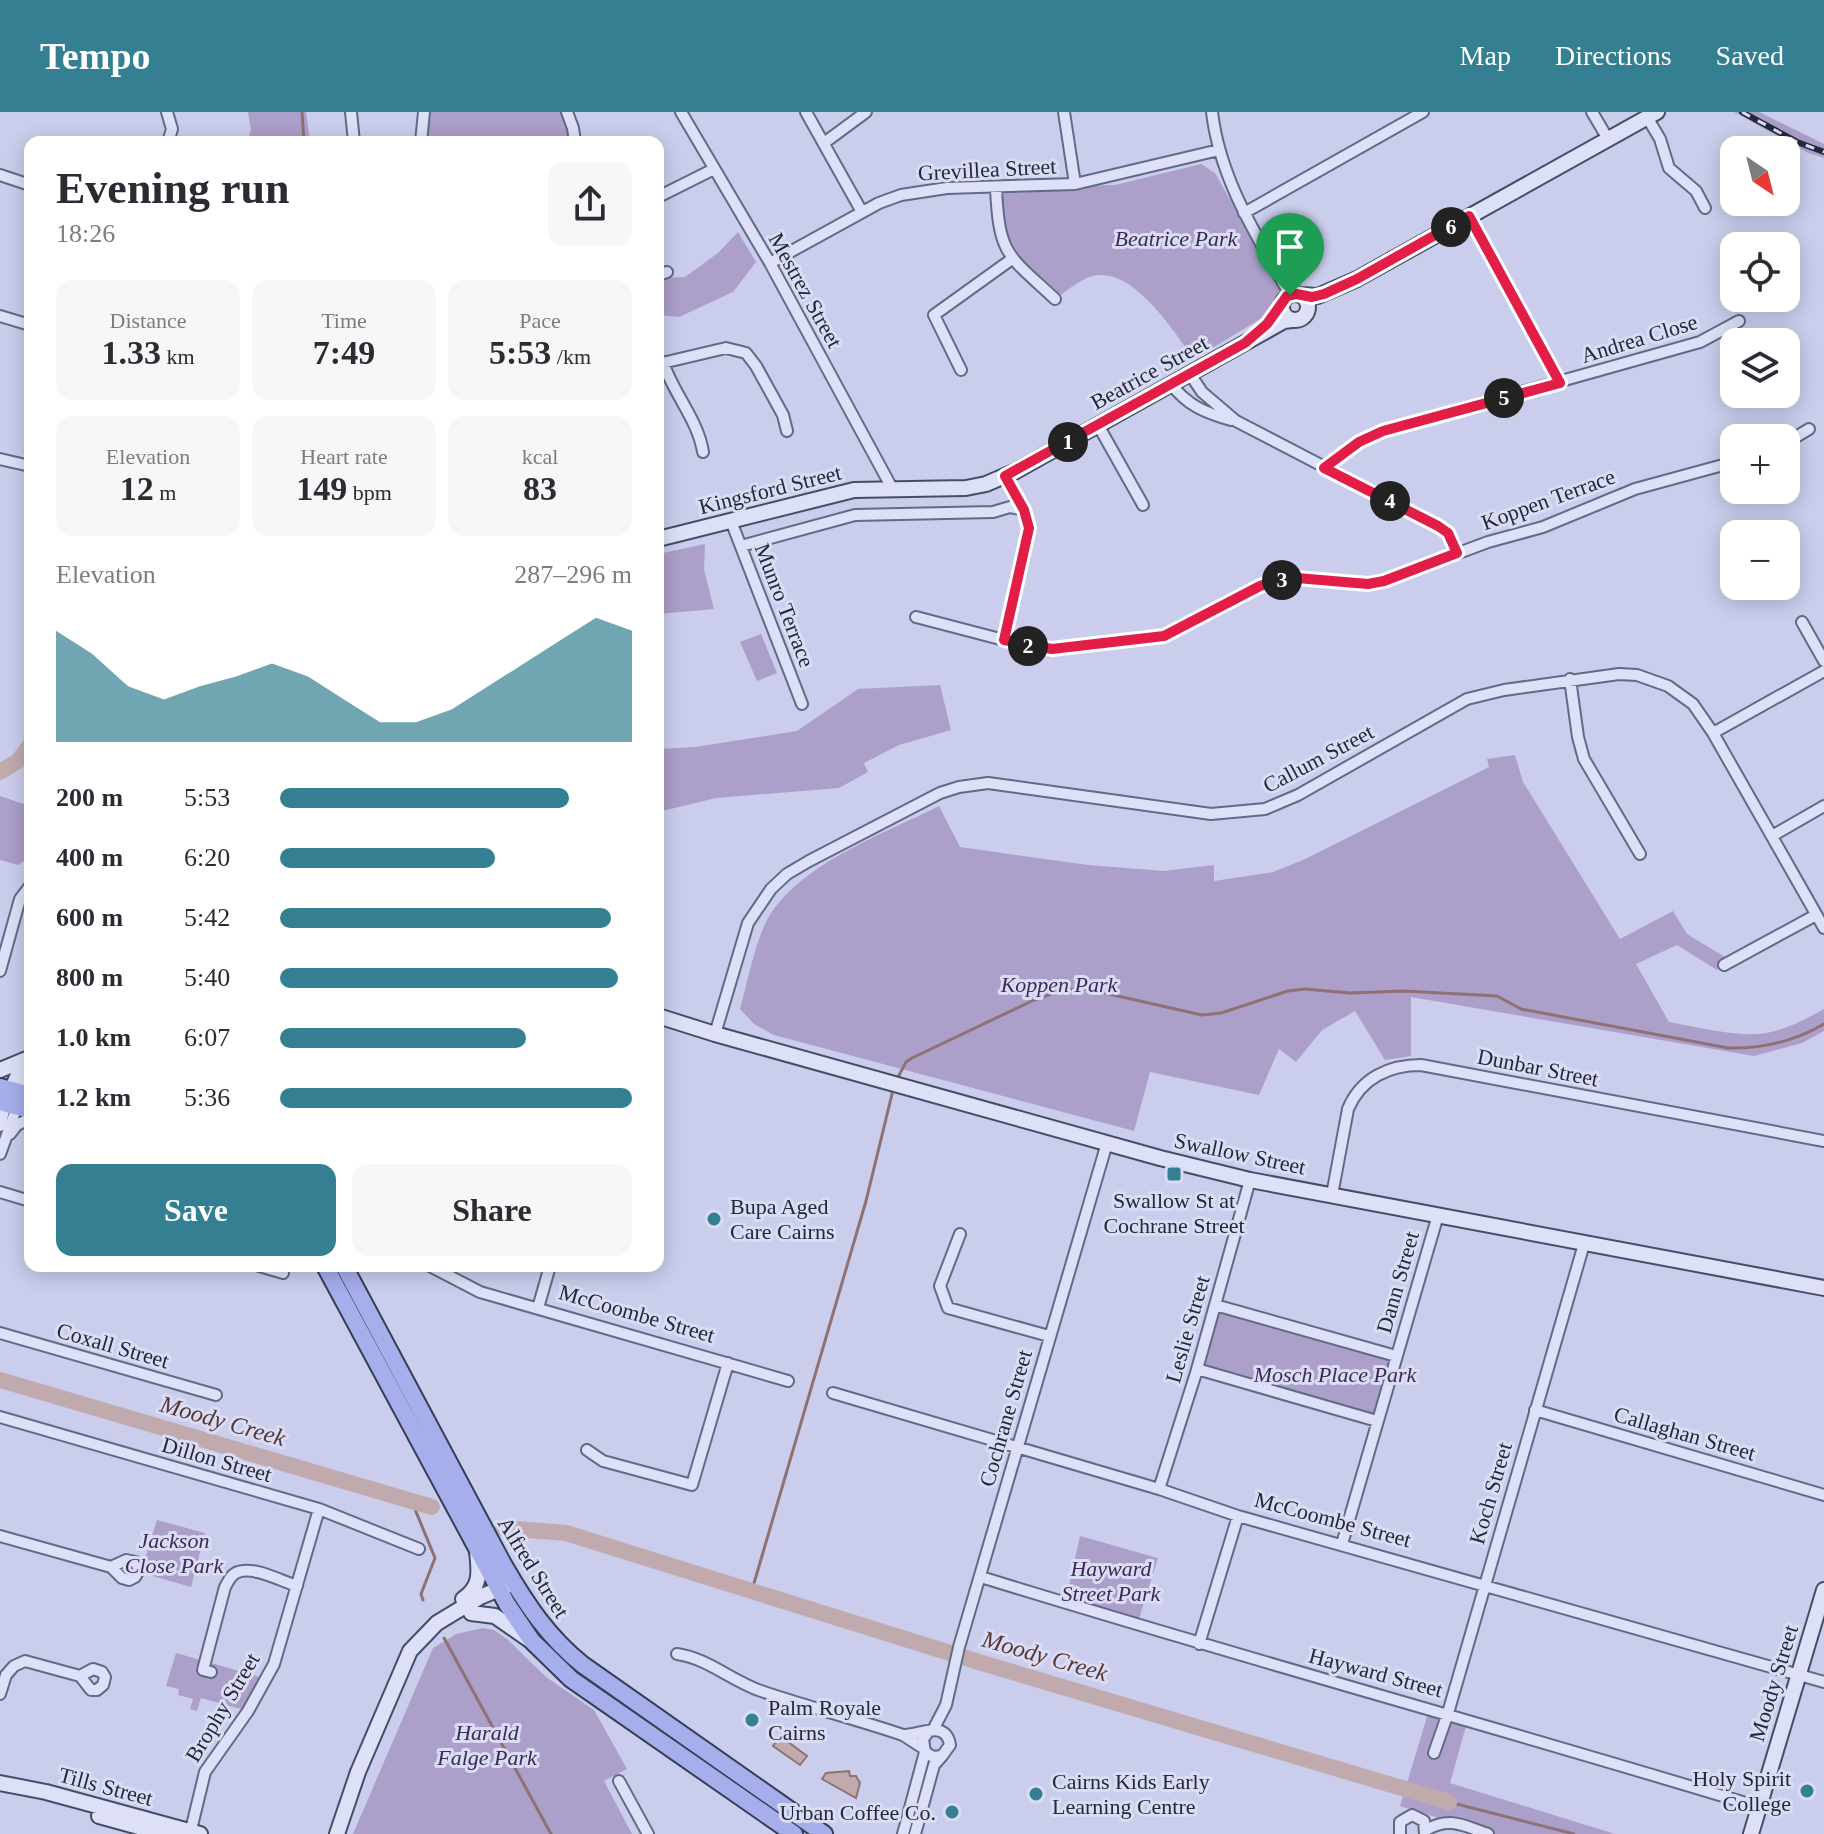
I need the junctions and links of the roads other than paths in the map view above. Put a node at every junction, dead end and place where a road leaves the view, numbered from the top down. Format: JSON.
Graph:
{"nodes":[{"id":1,"x":167,"y":112,"type":"edge"},
{"id":2,"x":351,"y":112,"type":"edge"},
{"id":3,"x":424,"y":112,"type":"edge"},
{"id":4,"x":567,"y":112,"type":"edge"},
{"id":5,"x":681,"y":112,"type":"edge"},
{"id":6,"x":806,"y":112,"type":"edge"},
{"id":7,"x":866,"y":112,"type":"edge"},
{"id":8,"x":1064,"y":112,"type":"edge"},
{"id":9,"x":1212,"y":112,"type":"edge"},
{"id":10,"x":1423,"y":112,"type":"edge"},
{"id":11,"x":1592,"y":112,"type":"edge"},
{"id":12,"x":1652,"y":115,"type":"edge"},
{"id":13,"x":170,"y":136,"type":"edge"},
{"id":14,"x":353,"y":136,"type":"edge"},
{"id":15,"x":422,"y":136,"type":"edge"},
{"id":16,"x":574,"y":136,"type":"edge"},
{"id":17,"x":1608,"y":139,"type":"junction"},
{"id":18,"x":824,"y":143,"type":"junction"},
{"id":19,"x":1219,"y":150,"type":"junction"},
{"id":20,"x":714,"y":169,"type":"junction"},
{"id":21,"x":0,"y":175,"type":"edge"},
{"id":22,"x":24,"y":183,"type":"edge"},
{"id":23,"x":1075,"y":184,"type":"junction"},
{"id":24,"x":996,"y":188,"type":"junction"},
{"id":25,"x":664,"y":194,"type":"edge"},
{"id":26,"x":1705,"y":208,"type":"dead end"},
{"id":27,"x":862,"y":212,"type":"junction"},
{"id":28,"x":1244,"y":213,"type":"junction"},
{"id":29,"x":1469,"y":216,"type":"junction"},
{"id":30,"x":1012,"y":259,"type":"junction"},
{"id":31,"x":770,"y":263,"type":"junction"},
{"id":32,"x":1357,"y":279,"type":"junction"},
{"id":33,"x":1291,"y":298,"type":"junction"},
{"id":34,"x":1055,"y":299,"type":"dead end"},
{"id":35,"x":1308,"y":310,"type":"junction"},
{"id":36,"x":0,"y":316,"type":"edge"},
{"id":37,"x":1292,"y":320,"type":"junction"},
{"id":38,"x":1739,"y":321,"type":"dead end"},
{"id":39,"x":24,"y":323,"type":"edge"},
{"id":40,"x":1245,"y":343,"type":"junction"},
{"id":41,"x":664,"y":362,"type":"edge"},
{"id":42,"x":664,"y":370,"type":"edge"},
{"id":43,"x":961,"y":370,"type":"dead end"},
{"id":44,"x":1190,"y":374,"type":"junction"},
{"id":45,"x":1560,"y":383,"type":"junction"},
{"id":46,"x":1171,"y":384,"type":"junction"},
{"id":47,"x":1236,"y":421,"type":"junction"},
{"id":48,"x":1098,"y":425,"type":"junction"},
{"id":49,"x":1809,"y":429,"type":"dead end"},
{"id":50,"x":787,"y":431,"type":"dead end"},
{"id":51,"x":1800,"y":434,"type":"edge"},
{"id":52,"x":703,"y":452,"type":"dead end"},
{"id":53,"x":0,"y":459,"type":"edge"},
{"id":54,"x":24,"y":465,"type":"edge"},
{"id":55,"x":1720,"y":466,"type":"edge"},
{"id":56,"x":1324,"y":468,"type":"junction"},
{"id":57,"x":1005,"y":476,"type":"junction"},
{"id":58,"x":893,"y":490,"type":"junction"},
{"id":59,"x":1143,"y":505,"type":"dead end"},
{"id":60,"x":1024,"y":510,"type":"junction"},
{"id":61,"x":731,"y":521,"type":"junction"},
{"id":62,"x":664,"y":538,"type":"edge"},
{"id":63,"x":741,"y":546,"type":"junction"},
{"id":64,"x":1457,"y":553,"type":"junction"},
{"id":65,"x":916,"y":617,"type":"dead end"},
{"id":66,"x":1802,"y":622,"type":"dead end"},
{"id":67,"x":1004,"y":640,"type":"junction"},
{"id":68,"x":1824,"y":661,"type":"edge"},
{"id":69,"x":1824,"y":671,"type":"edge"},
{"id":70,"x":1570,"y":679,"type":"junction"},
{"id":71,"x":802,"y":704,"type":"dead end"},
{"id":72,"x":1713,"y":733,"type":"junction"},
{"id":73,"x":1824,"y":806,"type":"edge"},
{"id":74,"x":1772,"y":836,"type":"junction"},
{"id":75,"x":1640,"y":854,"type":"dead end"},
{"id":76,"x":24,"y":894,"type":"edge"},
{"id":77,"x":1816,"y":915,"type":"junction"},
{"id":78,"x":1824,"y":928,"type":"edge"},
{"id":79,"x":1724,"y":965,"type":"dead end"},
{"id":80,"x":0,"y":971,"type":"edge"},
{"id":81,"x":664,"y":1018,"type":"edge"},
{"id":82,"x":715,"y":1034,"type":"junction"},
{"id":83,"x":24,"y":1061,"type":"edge"},
{"id":84,"x":24,"y":1066,"type":"edge"},
{"id":85,"x":0,"y":1070,"type":"edge"},
{"id":86,"x":16,"y":1101,"type":"edge"},
{"id":87,"x":0,"y":1126,"type":"edge"},
{"id":88,"x":5,"y":1140,"type":"junction"},
{"id":89,"x":1824,"y":1141,"type":"edge"},
{"id":90,"x":1107,"y":1143,"type":"junction"},
{"id":91,"x":0,"y":1154,"type":"edge"},
{"id":92,"x":1250,"y":1180,"type":"junction"},
{"id":93,"x":0,"y":1192,"type":"edge"},
{"id":94,"x":1332,"y":1195,"type":"junction"},
{"id":95,"x":24,"y":1199,"type":"edge"},
{"id":96,"x":1438,"y":1215,"type":"junction"},
{"id":97,"x":960,"y":1234,"type":"dead end"},
{"id":98,"x":1584,"y":1244,"type":"junction"},
{"id":99,"x":280,"y":1272,"type":"edge"},
{"id":100,"x":328,"y":1272,"type":"edge"},
{"id":101,"x":347,"y":1272,"type":"edge"},
{"id":102,"x":442,"y":1272,"type":"edge"},
{"id":103,"x":548,"y":1272,"type":"edge"},
{"id":104,"x":283,"y":1273,"type":"dead end"},
{"id":105,"x":1824,"y":1288,"type":"edge"},
{"id":106,"x":1215,"y":1305,"type":"junction"},
{"id":107,"x":538,"y":1308,"type":"junction"},
{"id":108,"x":0,"y":1333,"type":"edge"},
{"id":109,"x":1049,"y":1336,"type":"junction"},
{"id":110,"x":1396,"y":1356,"type":"junction"},
{"id":111,"x":728,"y":1363,"type":"junction"},
{"id":112,"x":1197,"y":1369,"type":"junction"},
{"id":113,"x":788,"y":1381,"type":"dead end"},
{"id":114,"x":833,"y":1393,"type":"dead end"},
{"id":115,"x":216,"y":1395,"type":"dead end"},
{"id":116,"x":1535,"y":1410,"type":"junction"},
{"id":117,"x":0,"y":1417,"type":"edge"},
{"id":118,"x":1377,"y":1421,"type":"junction"},
{"id":119,"x":1018,"y":1447,"type":"junction"},
{"id":120,"x":587,"y":1450,"type":"dead end"},
{"id":121,"x":1159,"y":1489,"type":"junction"},
{"id":122,"x":1824,"y":1495,"type":"edge"},
{"id":123,"x":319,"y":1509,"type":"junction"},
{"id":124,"x":1238,"y":1516,"type":"junction"},
{"id":125,"x":0,"y":1536,"type":"edge"},
{"id":126,"x":1342,"y":1544,"type":"junction"},
{"id":127,"x":476,"y":1545,"type":"junction"},
{"id":128,"x":419,"y":1549,"type":"dead end"},
{"id":129,"x":111,"y":1567,"type":"dead end"},
{"id":130,"x":981,"y":1577,"type":"junction"},
{"id":131,"x":1485,"y":1584,"type":"junction"},
{"id":132,"x":297,"y":1586,"type":"junction"},
{"id":133,"x":505,"y":1589,"type":"junction"},
{"id":134,"x":1824,"y":1590,"type":"edge"},
{"id":135,"x":471,"y":1613,"type":"junction"},
{"id":136,"x":532,"y":1641,"type":"junction"},
{"id":137,"x":1199,"y":1644,"type":"junction"},
{"id":138,"x":410,"y":1651,"type":"junction"},
{"id":139,"x":677,"y":1654,"type":"dead end"},
{"id":140,"x":203,"y":1670,"type":"dead end"},
{"id":141,"x":1799,"y":1674,"type":"junction"},
{"id":142,"x":80,"y":1676,"type":"dead end"},
{"id":143,"x":398,"y":1679,"type":"junction"},
{"id":144,"x":1824,"y":1682,"type":"edge"},
{"id":145,"x":0,"y":1694,"type":"edge"},
{"id":146,"x":946,"y":1705,"type":"junction"},
{"id":147,"x":1448,"y":1713,"type":"junction"},
{"id":148,"x":931,"y":1730,"type":"junction"},
{"id":149,"x":903,"y":1735,"type":"junction"},
{"id":150,"x":948,"y":1736,"type":"junction"},
{"id":151,"x":924,"y":1750,"type":"junction"},
{"id":152,"x":1434,"y":1753,"type":"dead end"},
{"id":153,"x":942,"y":1756,"type":"junction"},
{"id":154,"x":358,"y":1772,"type":"junction"},
{"id":155,"x":619,"y":1781,"type":"dead end"},
{"id":156,"x":0,"y":1784,"type":"edge"},
{"id":157,"x":1759,"y":1807,"type":"junction"},
{"id":158,"x":140,"y":1828,"type":"edge"},
{"id":159,"x":819,"y":1831,"type":"edge"},
{"id":160,"x":915,"y":1832,"type":"edge"},
{"id":161,"x":1426,"y":1832,"type":"edge"},
{"id":162,"x":194,"y":1833,"type":"edge"},
{"id":163,"x":164,"y":1834,"type":"edge"},
{"id":164,"x":327,"y":1834,"type":"edge"},
{"id":165,"x":337,"y":1834,"type":"edge"},
{"id":166,"x":648,"y":1834,"type":"edge"},
{"id":167,"x":794,"y":1834,"type":"edge"},
{"id":168,"x":835,"y":1834,"type":"edge"},
{"id":169,"x":903,"y":1834,"type":"edge"},
{"id":170,"x":1400,"y":1834,"type":"edge"},
{"id":171,"x":1488,"y":1834,"type":"edge"},
{"id":172,"x":1751,"y":1834,"type":"edge"}],
"edges":[{"from":1,"to":13,"type":"street"},
{"from":2,"to":14,"type":"street"},
{"from":3,"to":15,"type":"street"},
{"from":4,"to":16,"type":"street"},
{"from":5,"to":20,"type":"street","name":"Mestrez Street"},
{"from":6,"to":18,"type":"street"},
{"from":7,"to":18,"type":"street"},
{"from":8,"to":23,"type":"street"},
{"from":9,"to":19,"type":"street"},
{"from":10,"to":28,"type":"street"},
{"from":11,"to":17,"type":"street"},
{"from":12,"to":17,"type":"street"},
{"from":12,"to":26,"type":"street"},
{"from":17,"to":29,"type":"street"},
{"from":18,"to":27,"type":"street"},
{"from":19,"to":23,"type":"street","name":"Grevillea Street"},
{"from":19,"to":28,"type":"street"},
{"from":20,"to":25,"type":"street"},
{"from":20,"to":31,"type":"street","name":"Mestrez Street"},
{"from":21,"to":22,"type":"street"},
{"from":23,"to":24,"type":"street","name":"Grevillea Street"},
{"from":24,"to":27,"type":"street","name":"Grevillea Street"},
{"from":24,"to":30,"type":"street"},
{"from":27,"to":31,"type":"street","name":"Grevillea Street"},
{"from":28,"to":33,"type":"street"},
{"from":29,"to":32,"type":"street"},
{"from":29,"to":45,"type":"street"},
{"from":30,"to":34,"type":"street"},
{"from":30,"to":43,"type":"street"},
{"from":31,"to":58,"type":"street","name":"Mestrez Street"},
{"from":32,"to":33,"type":"street"},
{"from":32,"to":35,"type":"street"},
{"from":33,"to":35,"type":"street"},
{"from":33,"to":37,"type":"street"},
{"from":33,"to":40,"type":"street","name":"Beatrice Street"},
{"from":35,"to":37,"type":"street"},
{"from":36,"to":39,"type":"street"},
{"from":37,"to":40,"type":"street","name":"Beatrice Street"},
{"from":38,"to":45,"type":"street","name":"Andrea Close"},
{"from":40,"to":44,"type":"street","name":"Beatrice Street"},
{"from":41,"to":50,"type":"street"},
{"from":42,"to":52,"type":"street"},
{"from":44,"to":46,"type":"street","name":"Beatrice Street"},
{"from":44,"to":47,"type":"street"},
{"from":45,"to":56,"type":"street","name":"Andrea Close"},
{"from":46,"to":47,"type":"street"},
{"from":46,"to":48,"type":"street","name":"Beatrice Street"},
{"from":47,"to":56,"type":"street"},
{"from":48,"to":57,"type":"street","name":"Beatrice Street"},
{"from":48,"to":59,"type":"street"},
{"from":49,"to":51,"type":"street"},
{"from":53,"to":54,"type":"street"},
{"from":55,"to":64,"type":"street","name":"Koppen Terrace"},
{"from":56,"to":64,"type":"street"},
{"from":57,"to":58,"type":"street","name":"Beatrice Street"},
{"from":57,"to":60,"type":"street"},
{"from":58,"to":61,"type":"street","name":"Kingsford Street"},
{"from":60,"to":63,"type":"street","name":"Kingsford Street"},
{"from":60,"to":67,"type":"street"},
{"from":61,"to":62,"type":"street","name":"Kingsford Street"},
{"from":61,"to":63,"type":"street","name":"Munro Terrace"},
{"from":63,"to":71,"type":"street","name":"Munro Terrace"},
{"from":64,"to":67,"type":"street","name":"Koppen Terrace"},
{"from":65,"to":67,"type":"street","name":"Koppen Terrace"},
{"from":66,"to":68,"type":"street"},
{"from":69,"to":72,"type":"street"},
{"from":70,"to":72,"type":"street","name":"Callum Street"},
{"from":70,"to":75,"type":"street"},
{"from":70,"to":82,"type":"street","name":"Callum Street"},
{"from":72,"to":74,"type":"street","name":"Callum Street"},
{"from":73,"to":74,"type":"street"},
{"from":74,"to":77,"type":"street","name":"Callum Street"},
{"from":76,"to":80,"type":"street"},
{"from":77,"to":78,"type":"street","name":"Callum Street"},
{"from":77,"to":79,"type":"street"},
{"from":81,"to":82,"type":"street","name":"Swallow Street"},
{"from":82,"to":90,"type":"street","name":"Swallow Street"},
{"from":83,"to":85,"type":"street"},
{"from":84,"to":86,"type":"street"},
{"from":86,"to":87,"type":"street"},
{"from":86,"to":88,"type":"street"},
{"from":86,"to":88,"type":"street"},
{"from":88,"to":91,"type":"street"},
{"from":89,"to":94,"type":"street","name":"Dunbar Street"},
{"from":90,"to":92,"type":"street","name":"Swallow Street"},
{"from":90,"to":109,"type":"street","name":"Cochrane Street"},
{"from":92,"to":94,"type":"street","name":"Swallow Street"},
{"from":92,"to":106,"type":"street","name":"Leslie Street"},
{"from":93,"to":95,"type":"street"},
{"from":94,"to":96,"type":"street","name":"Swallow Street"},
{"from":96,"to":98,"type":"street","name":"Swallow Street"},
{"from":96,"to":110,"type":"street","name":"Dann Street"},
{"from":97,"to":109,"type":"street"},
{"from":98,"to":105,"type":"street","name":"Swallow Street"},
{"from":98,"to":116,"type":"street","name":"Koch Street"},
{"from":99,"to":104,"type":"street"},
{"from":100,"to":127,"type":"main road","name":"Alfred Street"},
{"from":101,"to":133,"type":"main road","name":"Alfred Street"},
{"from":102,"to":107,"type":"street","name":"McCoombe Street"},
{"from":103,"to":107,"type":"street"},
{"from":106,"to":110,"type":"street"},
{"from":106,"to":112,"type":"street","name":"Leslie Street"},
{"from":107,"to":111,"type":"street","name":"McCoombe Street"},
{"from":108,"to":115,"type":"street","name":"Coxall Street"},
{"from":109,"to":119,"type":"street","name":"Cochrane Street"},
{"from":110,"to":118,"type":"street","name":"Dann Street"},
{"from":111,"to":113,"type":"street","name":"McCoombe Street"},
{"from":111,"to":120,"type":"street"},
{"from":112,"to":118,"type":"street"},
{"from":112,"to":121,"type":"street","name":"Leslie Street"},
{"from":114,"to":119,"type":"street","name":"McCoombe Street"},
{"from":116,"to":122,"type":"street","name":"Callaghan Street"},
{"from":116,"to":131,"type":"street","name":"Koch Street"},
{"from":117,"to":123,"type":"street","name":"Dillon Street"},
{"from":118,"to":126,"type":"street","name":"Dann Street"},
{"from":119,"to":121,"type":"street","name":"McCoombe Street"},
{"from":119,"to":130,"type":"street","name":"Cochrane Street"},
{"from":121,"to":124,"type":"street","name":"McCoombe Street"},
{"from":123,"to":128,"type":"street","name":"Dillon Street"},
{"from":123,"to":132,"type":"street","name":"Brophy Street"},
{"from":124,"to":126,"type":"street","name":"McCoombe Street"},
{"from":124,"to":137,"type":"street"},
{"from":125,"to":129,"type":"street"},
{"from":126,"to":131,"type":"street","name":"McCoombe Street"},
{"from":127,"to":133,"type":"main road","name":"Alfred Street"},
{"from":127,"to":138,"type":"street"},
{"from":130,"to":137,"type":"street","name":"Hayward Street"},
{"from":130,"to":146,"type":"street","name":"Cochrane Street"},
{"from":131,"to":141,"type":"street","name":"McCoombe Street"},
{"from":131,"to":147,"type":"street","name":"Koch Street"},
{"from":132,"to":140,"type":"street"},
{"from":132,"to":162,"type":"street","name":"Brophy Street"},
{"from":133,"to":135,"type":"street"},
{"from":133,"to":136,"type":"main road","name":"Alfred Street"},
{"from":133,"to":138,"type":"street"},
{"from":133,"to":159,"type":"main road","name":"Alfred Street"},
{"from":134,"to":141,"type":"street","name":"Moody Street"},
{"from":135,"to":136,"type":"street"},
{"from":135,"to":143,"type":"street"},
{"from":136,"to":167,"type":"main road","name":"Alfred Street"},
{"from":137,"to":147,"type":"street","name":"Hayward Street"},
{"from":138,"to":143,"type":"street"},
{"from":139,"to":149,"type":"street"},
{"from":141,"to":144,"type":"street","name":"McCoombe Street"},
{"from":141,"to":157,"type":"street","name":"Moody Street"},
{"from":142,"to":145,"type":"street"},
{"from":143,"to":154,"type":"street"},
{"from":146,"to":148,"type":"street","name":"Cochrane Street"},
{"from":146,"to":150,"type":"street","name":"Cochrane Street"},
{"from":147,"to":152,"type":"street","name":"Koch Street"},
{"from":147,"to":157,"type":"street","name":"Hayward Street"},
{"from":148,"to":149,"type":"street"},
{"from":148,"to":150,"type":"street"},
{"from":148,"to":151,"type":"street"},
{"from":149,"to":151,"type":"street"},
{"from":150,"to":153,"type":"street"},
{"from":151,"to":153,"type":"street"},
{"from":151,"to":169,"type":"street"},
{"from":153,"to":160,"type":"street"},
{"from":154,"to":164,"type":"street"},
{"from":154,"to":165,"type":"street"},
{"from":155,"to":166,"type":"street"},
{"from":156,"to":158,"type":"street","name":"Tills Street"},
{"from":157,"to":172,"type":"street","name":"Moody Street"},
{"from":158,"to":162,"type":"street","name":"Tills Street"},
{"from":158,"to":163,"type":"street","name":"Tills Street"},
{"from":159,"to":168,"type":"street"},
{"from":161,"to":170,"type":"street"},
{"from":161,"to":171,"type":"street"}]}
